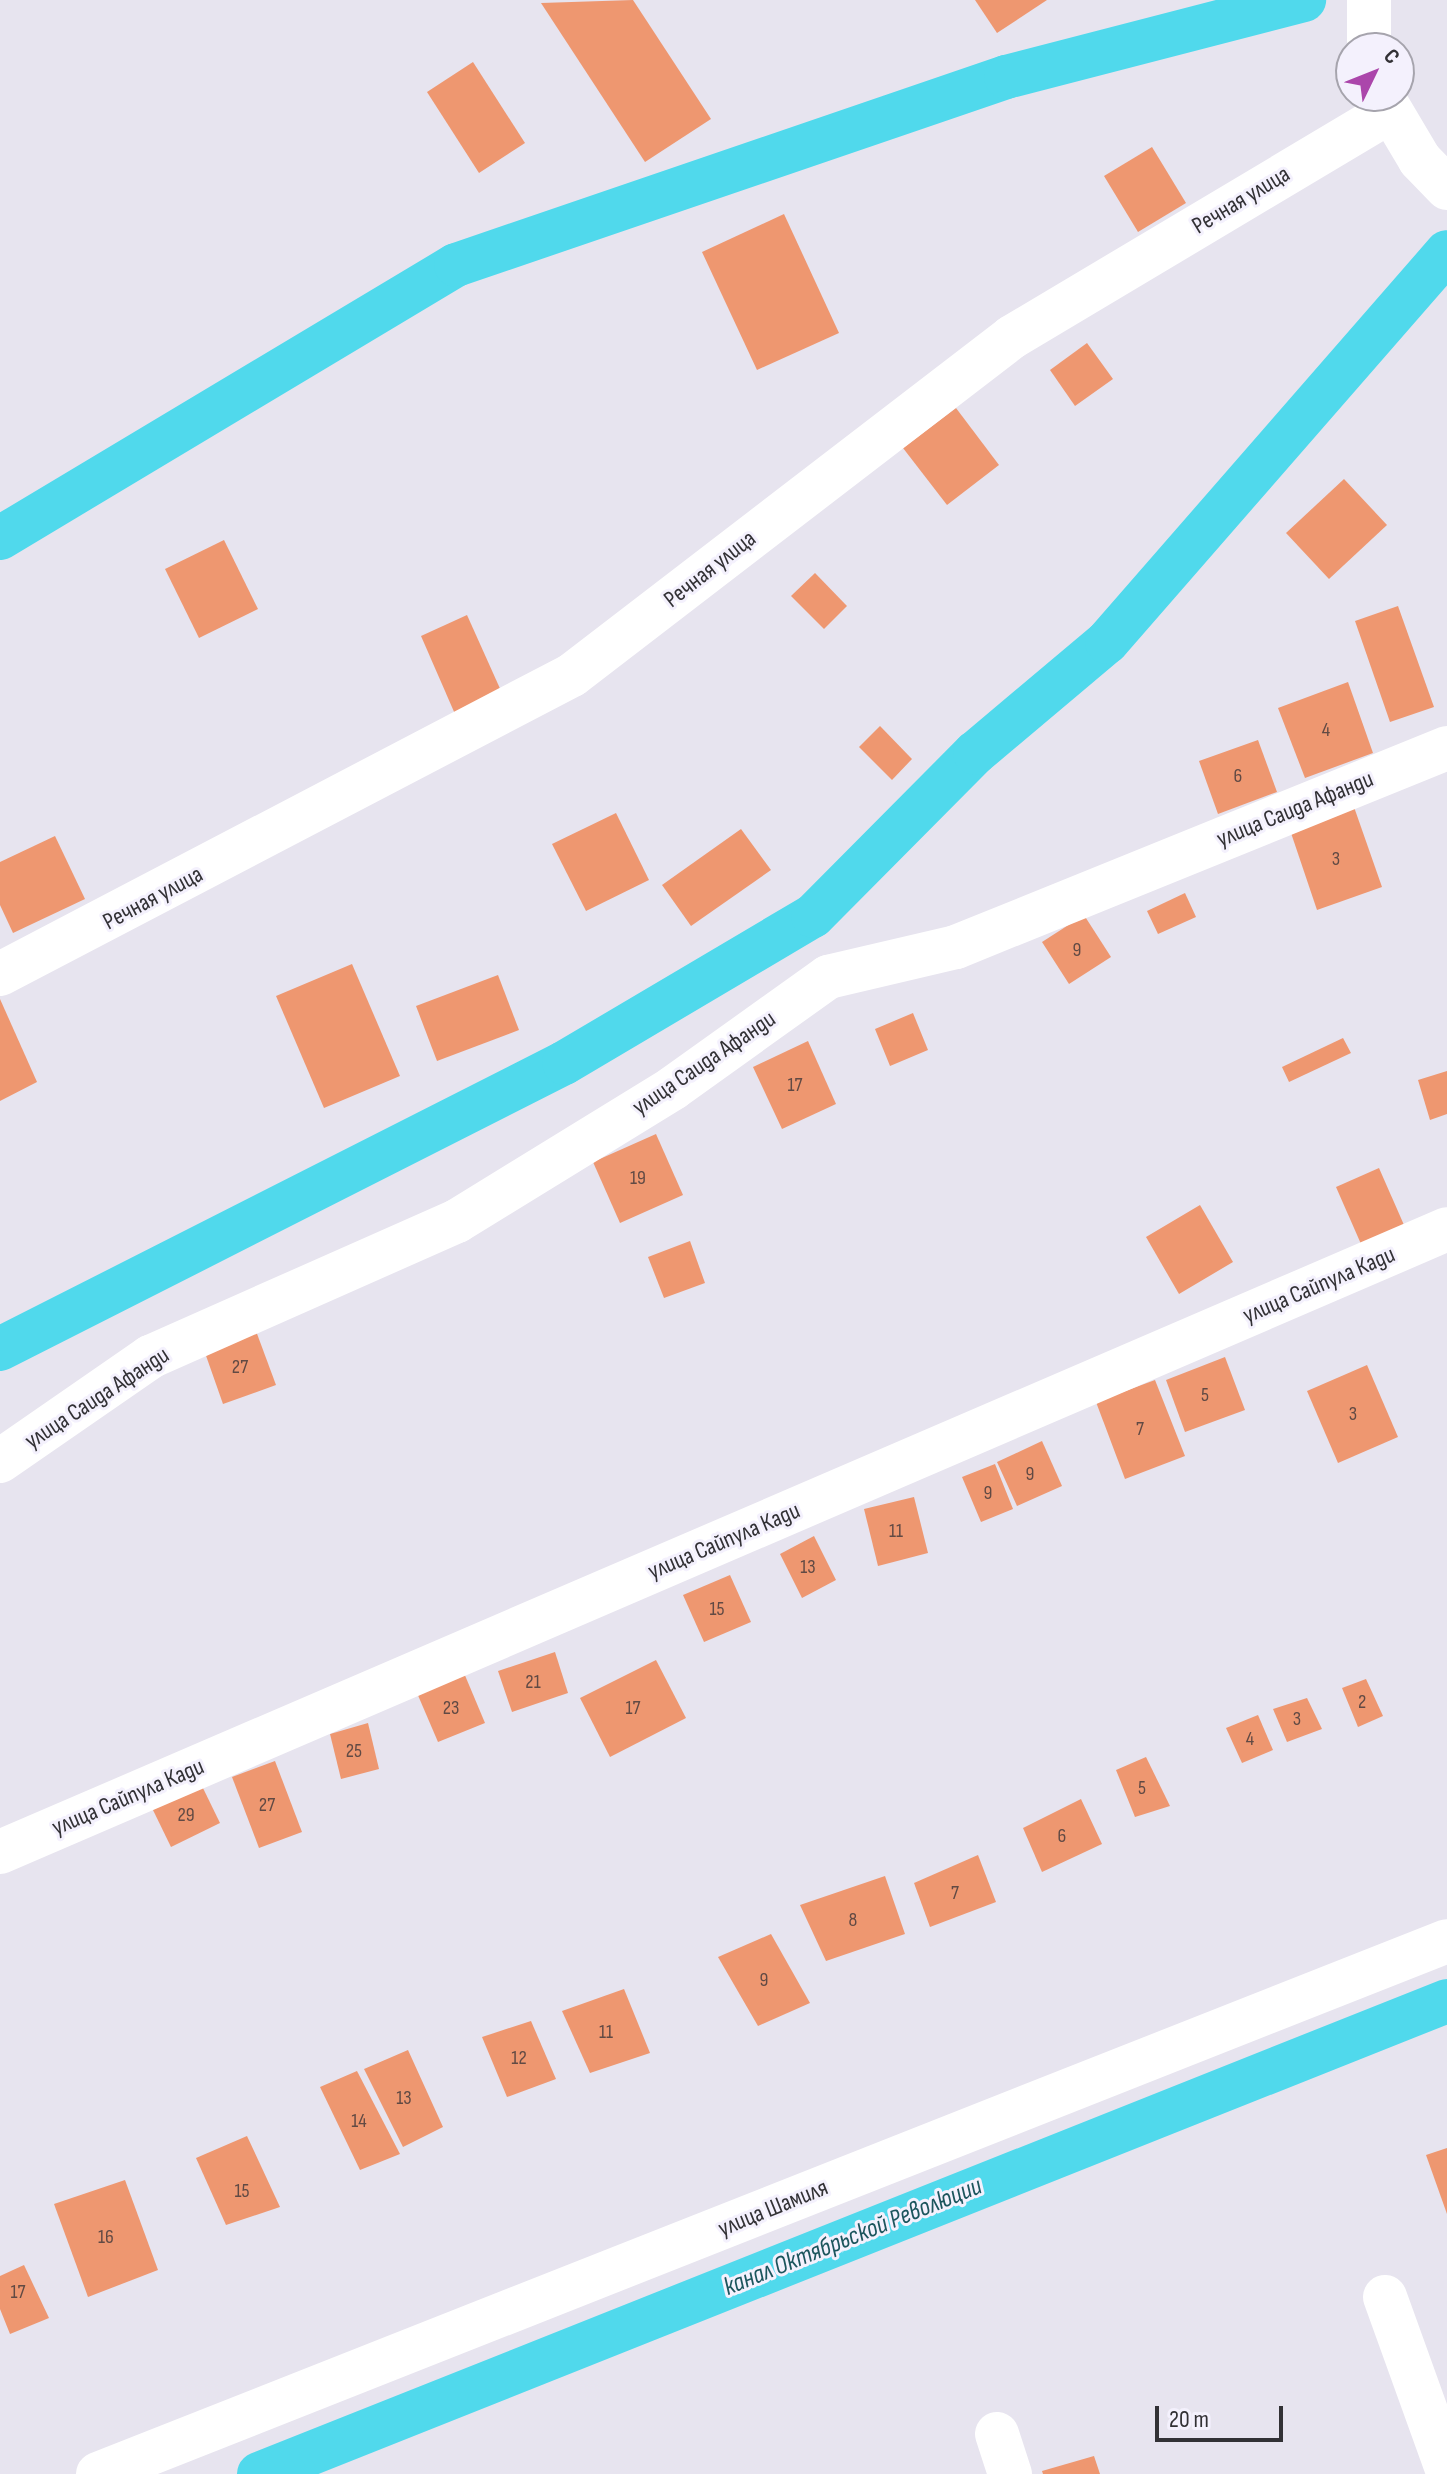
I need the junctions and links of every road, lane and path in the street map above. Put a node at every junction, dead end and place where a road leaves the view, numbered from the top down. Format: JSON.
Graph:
{"nodes":[{"id":1,"x":1369,"y":0,"type":"edge"},
{"id":2,"x":1369,"y":32,"type":"edge"},
{"id":3,"x":1372,"y":112,"type":"edge"},
{"id":4,"x":1391,"y":112,"type":"edge"},
{"id":5,"x":1447,"y":188,"type":"edge"},
{"id":6,"x":1447,"y":748,"type":"edge"},
{"id":7,"x":0,"y":974,"type":"edge"},
{"id":8,"x":1447,"y":1229,"type":"edge"},
{"id":9,"x":0,"y":1461,"type":"edge"},
{"id":10,"x":0,"y":1852,"type":"edge"},
{"id":11,"x":1447,"y":1941,"type":"edge"},
{"id":12,"x":1385,"y":2297,"type":"dead end"},
{"id":13,"x":1447,"y":2469,"type":"edge"},
{"id":14,"x":98,"y":2474,"type":"edge"}],
"edges":[{"from":1,"to":2,"type":"street"},
{"from":3,"to":7,"type":"street","name":"Речная улица"},
{"from":4,"to":5,"type":"street"},
{"from":6,"to":9,"type":"street","name":"улица Саида Афанди"},
{"from":8,"to":10,"type":"street","name":"улица Сайпула Кади"},
{"from":11,"to":14,"type":"street","name":"улица Шамиля"},
{"from":12,"to":13,"type":"street"}]}
